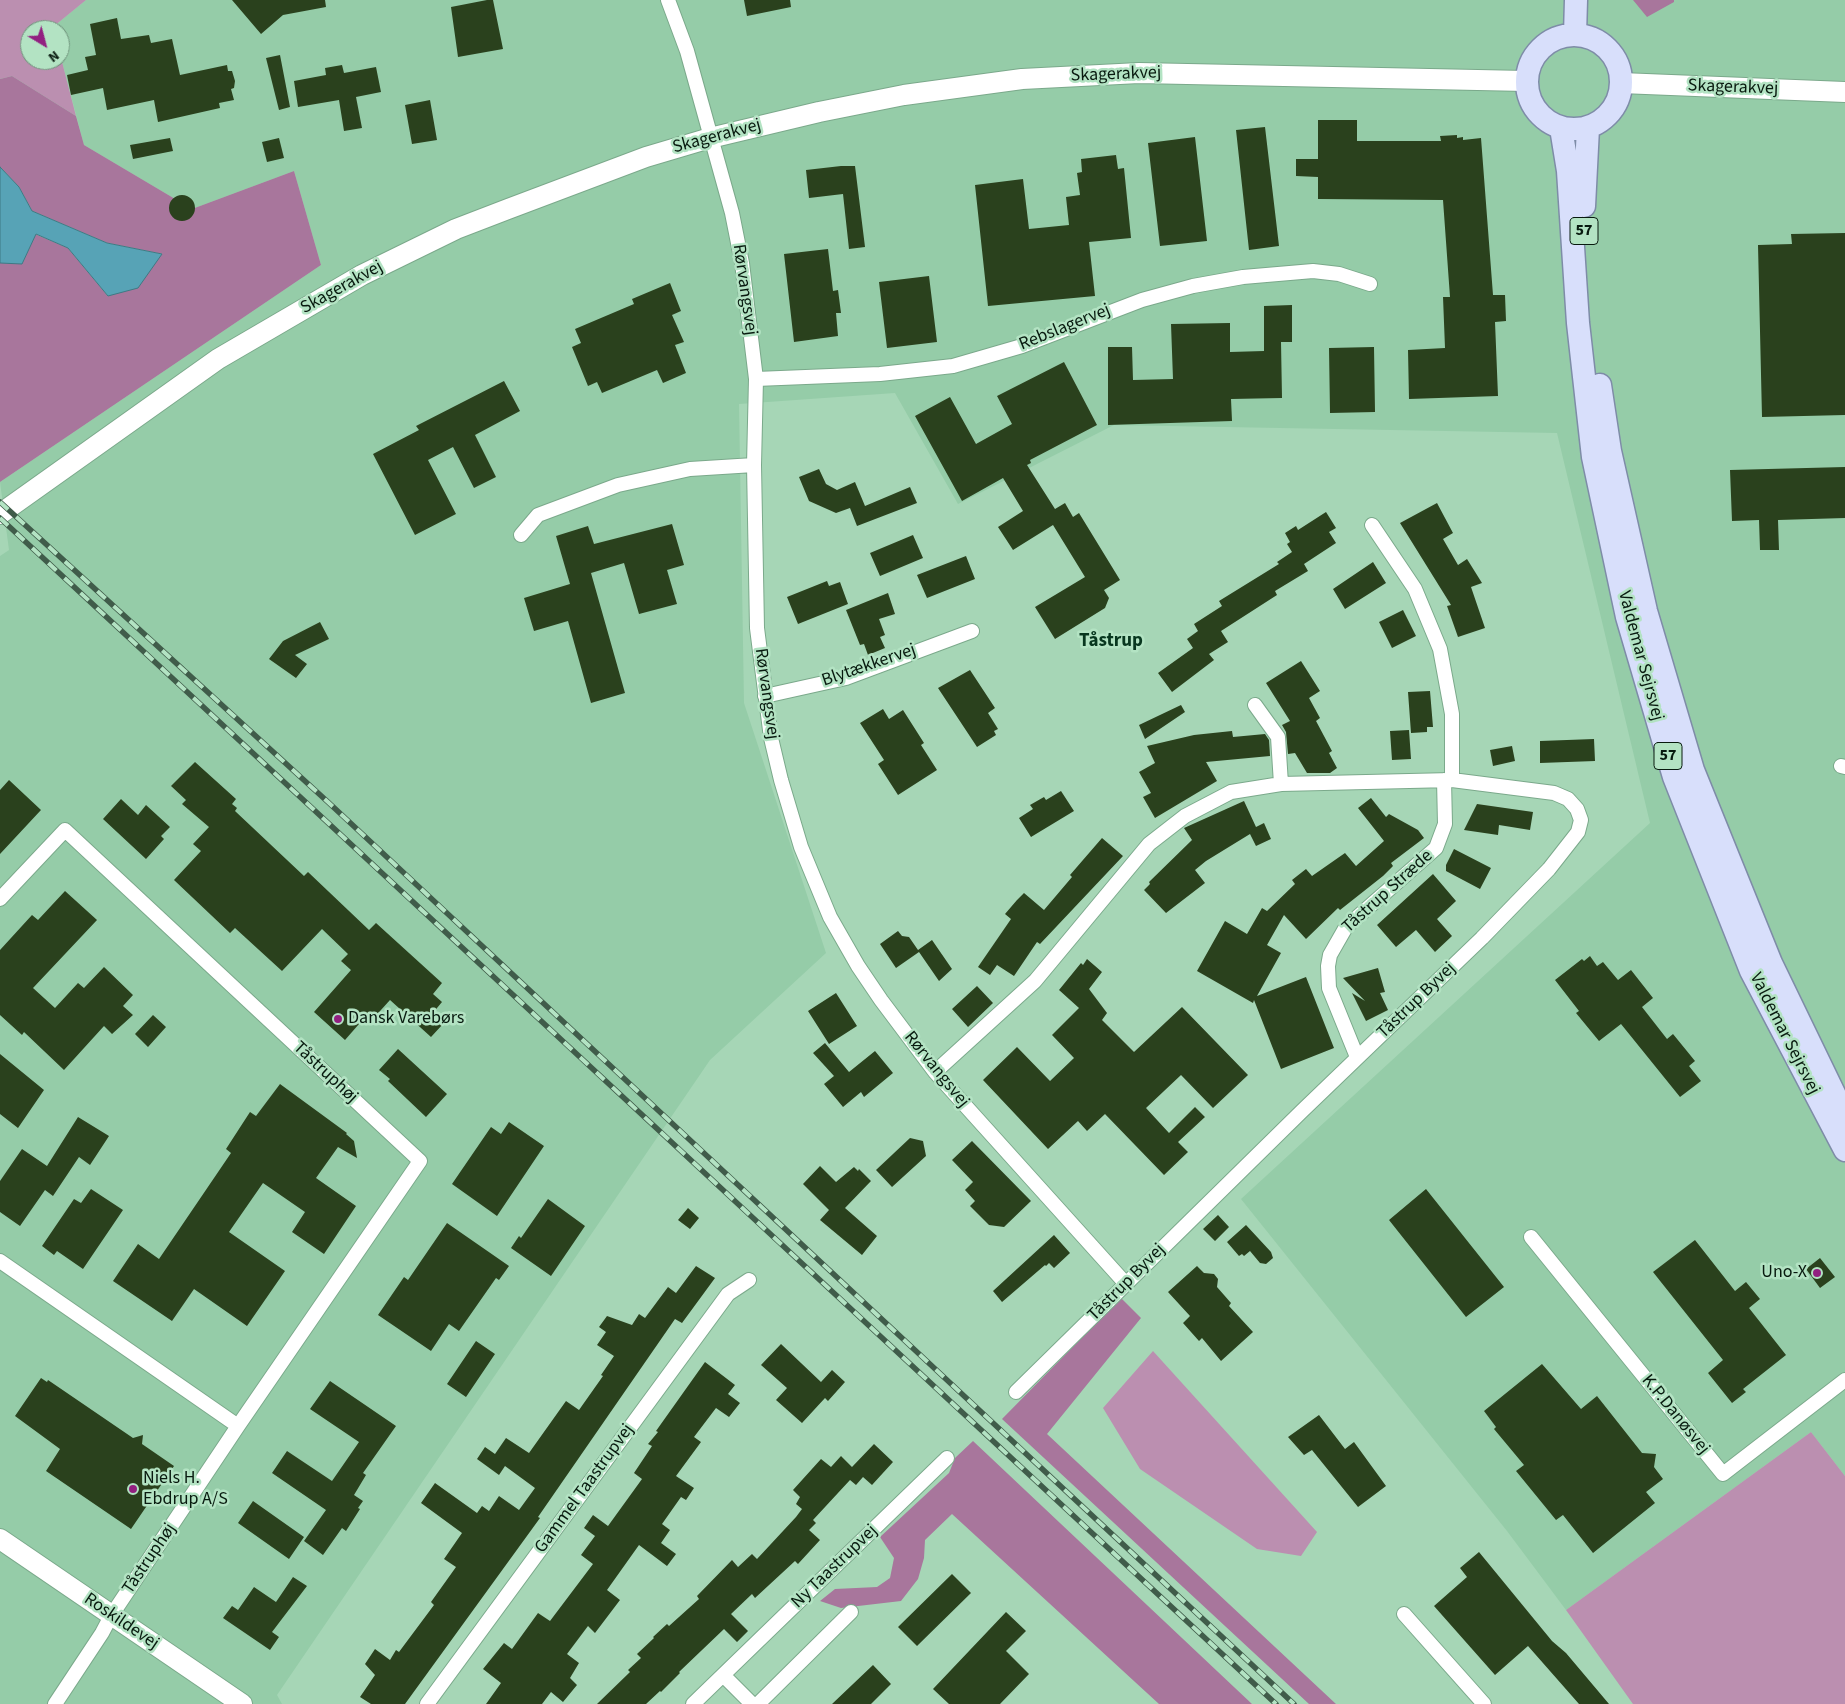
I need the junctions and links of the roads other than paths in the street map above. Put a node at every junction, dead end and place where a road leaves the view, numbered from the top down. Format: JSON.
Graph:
{"nodes":[{"id":1,"x":668,"y":0,"type":"edge"},
{"id":2,"x":1576,"y":0,"type":"edge"},
{"id":3,"x":1575,"y":35,"type":"junction"},
{"id":4,"x":1526,"y":81,"type":"junction"},
{"id":5,"x":1621,"y":83,"type":"junction"},
{"id":6,"x":1845,"y":92,"type":"edge"},
{"id":7,"x":1560,"y":128,"type":"junction"},
{"id":8,"x":1588,"y":128,"type":"junction"},
{"id":9,"x":710,"y":138,"type":"junction"},
{"id":10,"x":1370,"y":284,"type":"dead end"},
{"id":11,"x":756,"y":379,"type":"junction"},
{"id":12,"x":754,"y":465,"type":"junction"},
{"id":13,"x":0,"y":514,"type":"edge"},
{"id":14,"x":1372,"y":525,"type":"dead end"},
{"id":15,"x":521,"y":536,"type":"dead end"},
{"id":16,"x":972,"y":631,"type":"dead end"},
{"id":17,"x":765,"y":696,"type":"junction"},
{"id":18,"x":1255,"y":705,"type":"dead end"},
{"id":19,"x":1448,"y":780,"type":"junction"},
{"id":20,"x":1281,"y":784,"type":"junction"},
{"id":21,"x":0,"y":899,"type":"edge"},
{"id":22,"x":1357,"y":1057,"type":"junction"},
{"id":23,"x":935,"y":1072,"type":"junction"},
{"id":24,"x":1845,"y":1116,"type":"edge"},
{"id":25,"x":1845,"y":1150,"type":"edge"},
{"id":26,"x":1531,"y":1237,"type":"dead end"},
{"id":27,"x":0,"y":1261,"type":"edge"},
{"id":28,"x":749,"y":1280,"type":"dead end"},
{"id":29,"x":1126,"y":1284,"type":"junction"},
{"id":30,"x":1845,"y":1380,"type":"edge"},
{"id":31,"x":1016,"y":1392,"type":"dead end"},
{"id":32,"x":238,"y":1426,"type":"junction"},
{"id":33,"x":946,"y":1458,"type":"dead end"},
{"id":34,"x":0,"y":1539,"type":"edge"},
{"id":35,"x":851,"y":1612,"type":"dead end"},
{"id":36,"x":1404,"y":1614,"type":"dead end"},
{"id":37,"x":111,"y":1616,"type":"junction"},
{"id":38,"x":723,"y":1675,"type":"junction"},
{"id":39,"x":55,"y":1704,"type":"edge"},
{"id":40,"x":242,"y":1704,"type":"edge"},
{"id":41,"x":427,"y":1704,"type":"edge"},
{"id":42,"x":693,"y":1704,"type":"edge"},
{"id":43,"x":752,"y":1704,"type":"edge"},
{"id":44,"x":758,"y":1704,"type":"edge"},
{"id":45,"x":1484,"y":1704,"type":"edge"}],
"edges":[{"from":1,"to":9,"type":"street","name":"Rørvangsvej"},
{"from":2,"to":3,"type":"main road"},
{"from":3,"to":4,"type":"main road"},
{"from":3,"to":5,"type":"main road"},
{"from":4,"to":7,"type":"main road"},
{"from":4,"to":9,"type":"street","name":"Skagerakvej"},
{"from":5,"to":6,"type":"street","name":"Skagerakvej"},
{"from":5,"to":8,"type":"main road"},
{"from":7,"to":8,"type":"main road"},
{"from":7,"to":25,"type":"main road","name":"Valdemar Sejrsvej","number":"57"},
{"from":8,"to":24,"type":"main road","name":"Valdemar Sejrsvej","number":"57"},
{"from":9,"to":11,"type":"street","name":"Rørvangsvej"},
{"from":9,"to":13,"type":"street","name":"Skagerakvej"},
{"from":10,"to":11,"type":"street","name":"Rebslagervej"},
{"from":11,"to":12,"type":"street","name":"Rørvangsvej"},
{"from":12,"to":15,"type":"street"},
{"from":12,"to":17,"type":"street","name":"Rørvangsvej"},
{"from":14,"to":19,"type":"street","name":"Tåstrup Stræde"},
{"from":16,"to":17,"type":"street","name":"Blytækkervej"},
{"from":17,"to":23,"type":"street","name":"Rørvangsvej"},
{"from":18,"to":20,"type":"street"},
{"from":19,"to":20,"type":"street","name":"Tåstrup Byvej"},
{"from":19,"to":22,"type":"street","name":"Tåstrup Stræde"},
{"from":19,"to":22,"type":"street","name":"Tåstrup Byvej"},
{"from":20,"to":23,"type":"street","name":"Tåstrup Byvej"},
{"from":21,"to":32,"type":"street","name":"Tåstruphøj"},
{"from":22,"to":29,"type":"street","name":"Tåstrup Byvej"},
{"from":23,"to":29,"type":"street","name":"Rørvangsvej"},
{"from":26,"to":30,"type":"street","name":"K.P.Danøsvej"},
{"from":27,"to":32,"type":"street"},
{"from":28,"to":41,"type":"street","name":"Gammel Taastrupvej"},
{"from":29,"to":31,"type":"street","name":"Tåstrup Byvej"},
{"from":32,"to":37,"type":"street","name":"Tåstruphøj"},
{"from":33,"to":38,"type":"street","name":"Ny Taastrupvej"},
{"from":34,"to":37,"type":"street","name":"Roskildevej"},
{"from":35,"to":44,"type":"street"},
{"from":36,"to":45,"type":"street"},
{"from":37,"to":39,"type":"street","name":"Tåstruphøj"},
{"from":37,"to":40,"type":"street","name":"Roskildevej"},
{"from":38,"to":42,"type":"street","name":"Ny Taastrupvej"},
{"from":38,"to":43,"type":"street"}]}
